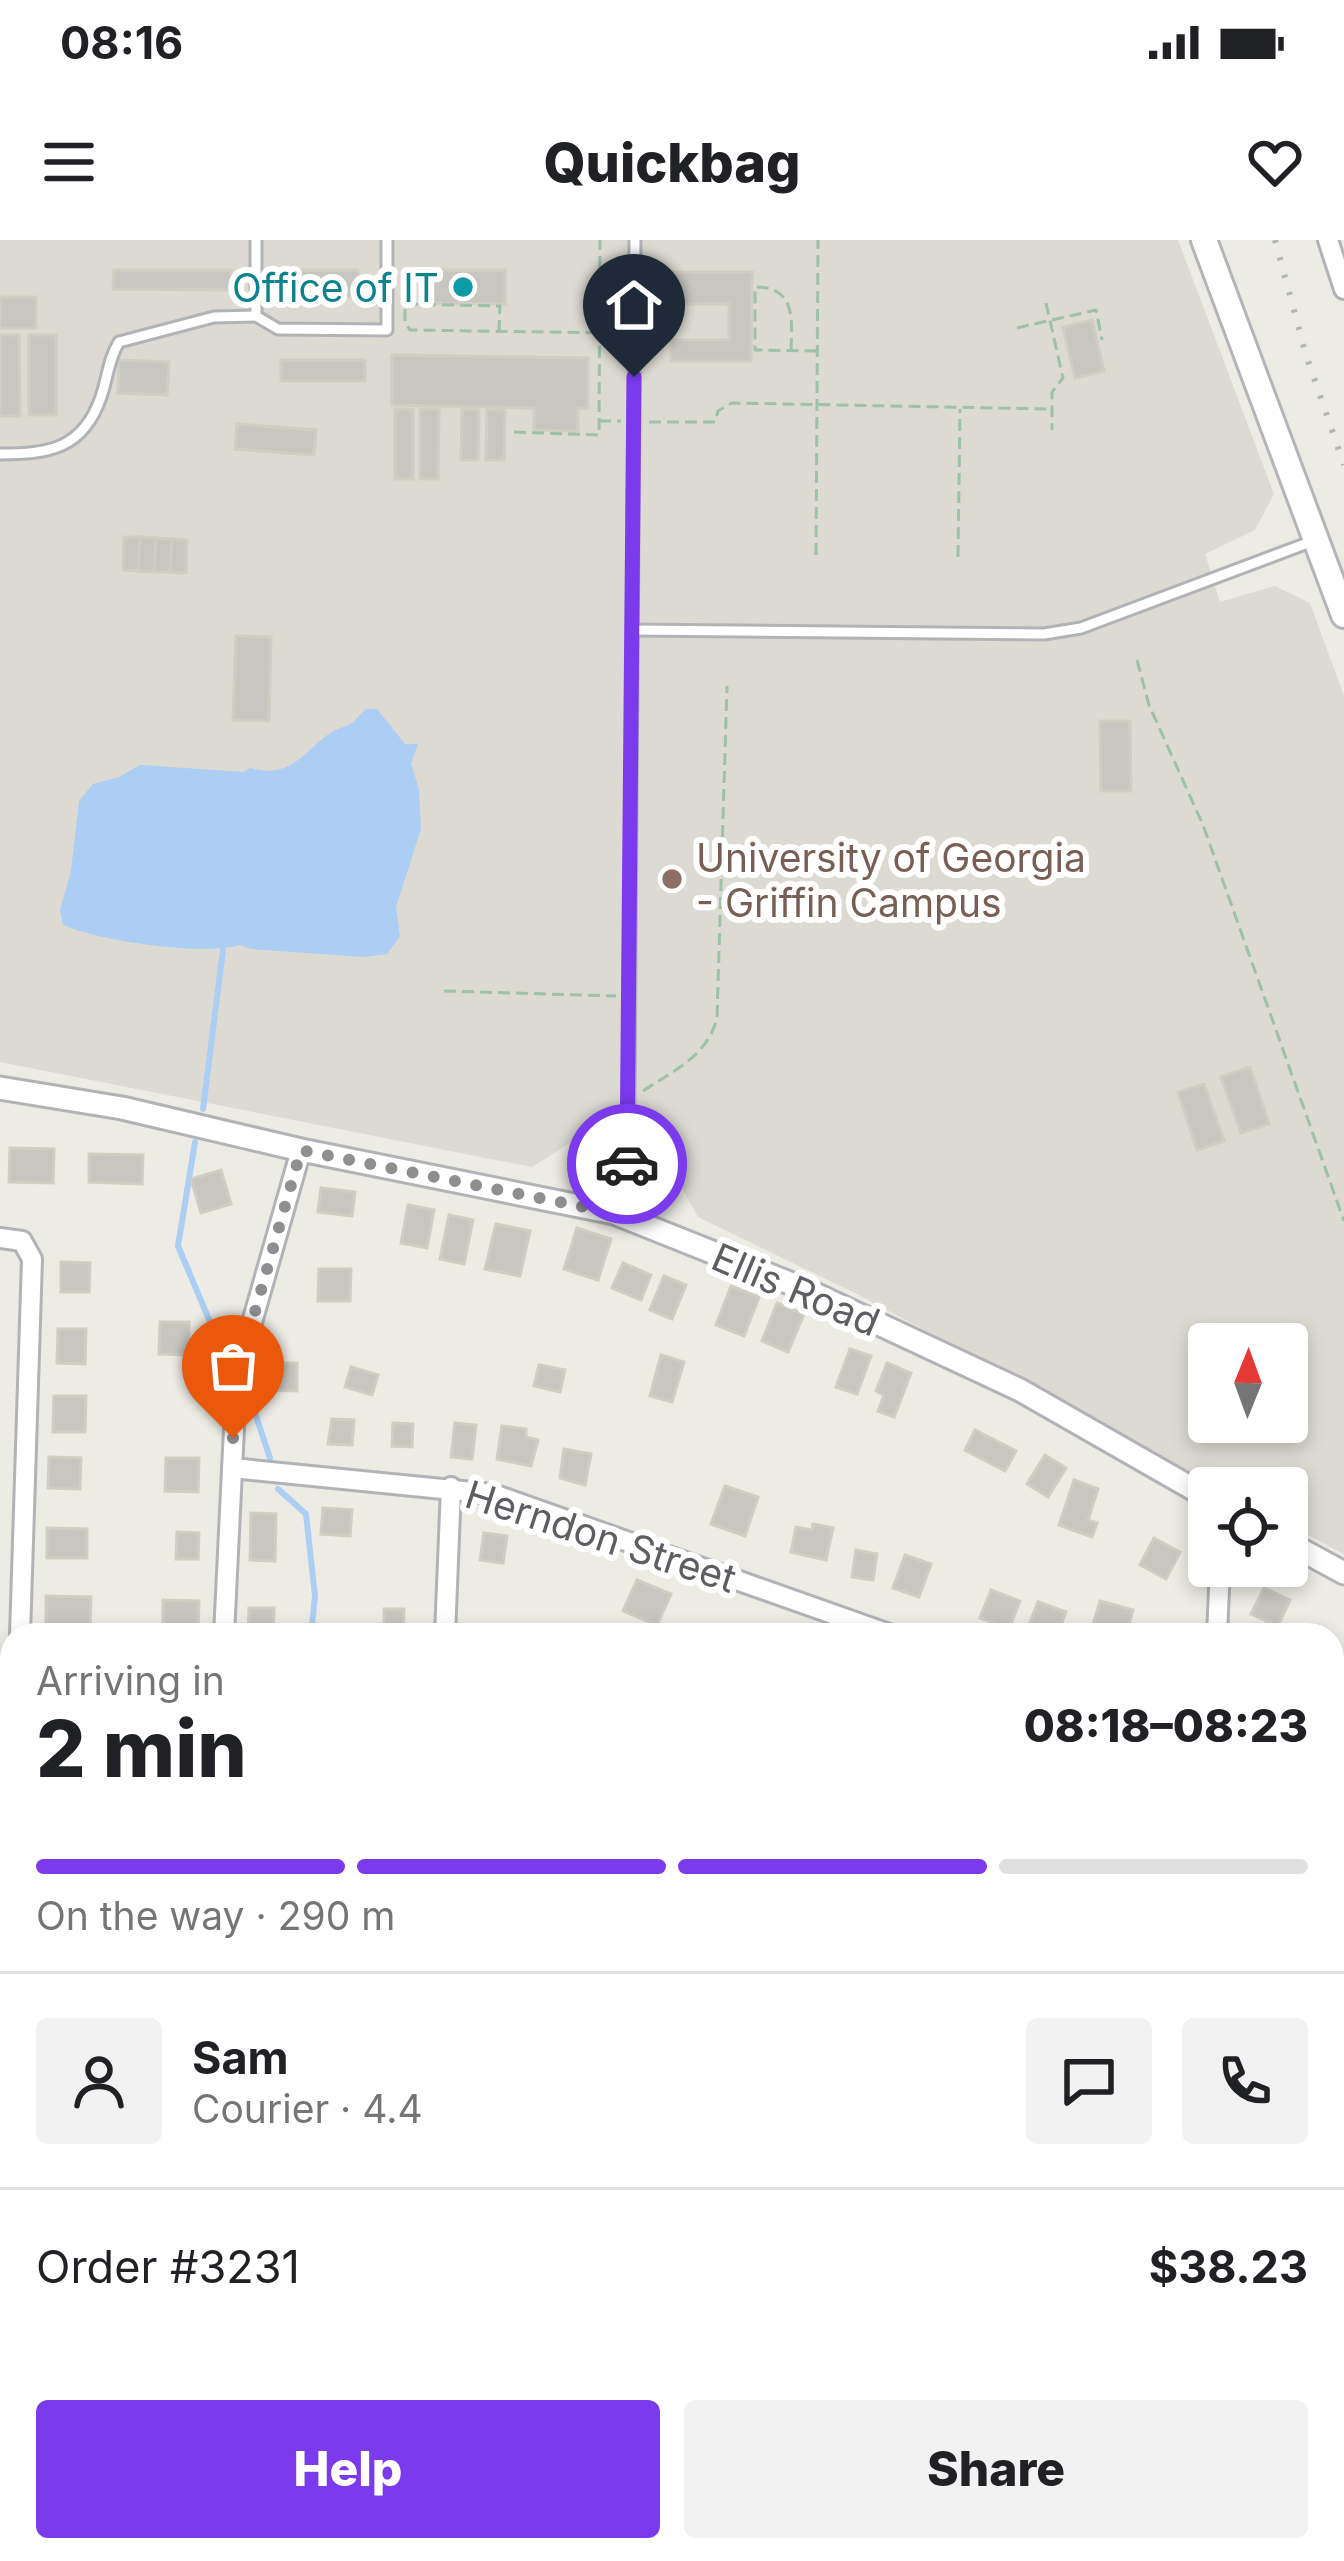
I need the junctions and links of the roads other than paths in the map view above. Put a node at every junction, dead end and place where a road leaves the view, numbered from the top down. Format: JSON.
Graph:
{"nodes":[{"id":1,"x":256,"y":240,"type":"edge"},
{"id":2,"x":387,"y":240,"type":"edge"},
{"id":3,"x":635,"y":240,"type":"edge"},
{"id":4,"x":1204,"y":240,"type":"edge"},
{"id":5,"x":1328,"y":240,"type":"edge"},
{"id":6,"x":1344,"y":289,"type":"edge"},
{"id":7,"x":256,"y":316,"type":"junction"},
{"id":8,"x":0,"y":454,"type":"edge"},
{"id":9,"x":1316,"y":540,"type":"junction"},
{"id":10,"x":1344,"y":615,"type":"edge"},
{"id":11,"x":633,"y":630,"type":"junction"},
{"id":12,"x":0,"y":1088,"type":"edge"},
{"id":13,"x":301,"y":1150,"type":"junction"},
{"id":14,"x":614,"y":1213,"type":"junction"},
{"id":15,"x":0,"y":1238,"type":"edge"},
{"id":16,"x":232,"y":1468,"type":"junction"},
{"id":17,"x":1188,"y":1486,"type":"edge"},
{"id":18,"x":451,"y":1487,"type":"junction"},
{"id":19,"x":1308,"y":1553,"type":"edge"},
{"id":20,"x":1344,"y":1573,"type":"edge"},
{"id":21,"x":1219,"y":1587,"type":"edge"},
{"id":22,"x":20,"y":1623,"type":"edge"},
{"id":23,"x":225,"y":1623,"type":"edge"},
{"id":24,"x":445,"y":1623,"type":"edge"},
{"id":25,"x":834,"y":1623,"type":"edge"},
{"id":26,"x":1218,"y":1623,"type":"edge"}],
"edges":[{"from":1,"to":7,"type":"lane"},
{"from":2,"to":7,"type":"lane"},
{"from":3,"to":11,"type":"lane"},
{"from":4,"to":9,"type":"main road"},
{"from":5,"to":6,"type":"street"},
{"from":7,"to":8,"type":"lane"},
{"from":9,"to":10,"type":"main road"},
{"from":9,"to":11,"type":"lane"},
{"from":11,"to":14,"type":"lane"},
{"from":12,"to":13,"type":"street","name":"Ellis Road"},
{"from":13,"to":14,"type":"street","name":"Ellis Road"},
{"from":13,"to":16,"type":"street"},
{"from":14,"to":17,"type":"street","name":"Ellis Road"},
{"from":15,"to":22,"type":"street"},
{"from":16,"to":18,"type":"street","name":"Herndon Street"},
{"from":16,"to":23,"type":"street"},
{"from":18,"to":24,"type":"street"},
{"from":18,"to":25,"type":"street","name":"Herndon Street"},
{"from":19,"to":20,"type":"street"},
{"from":21,"to":26,"type":"street"}]}
